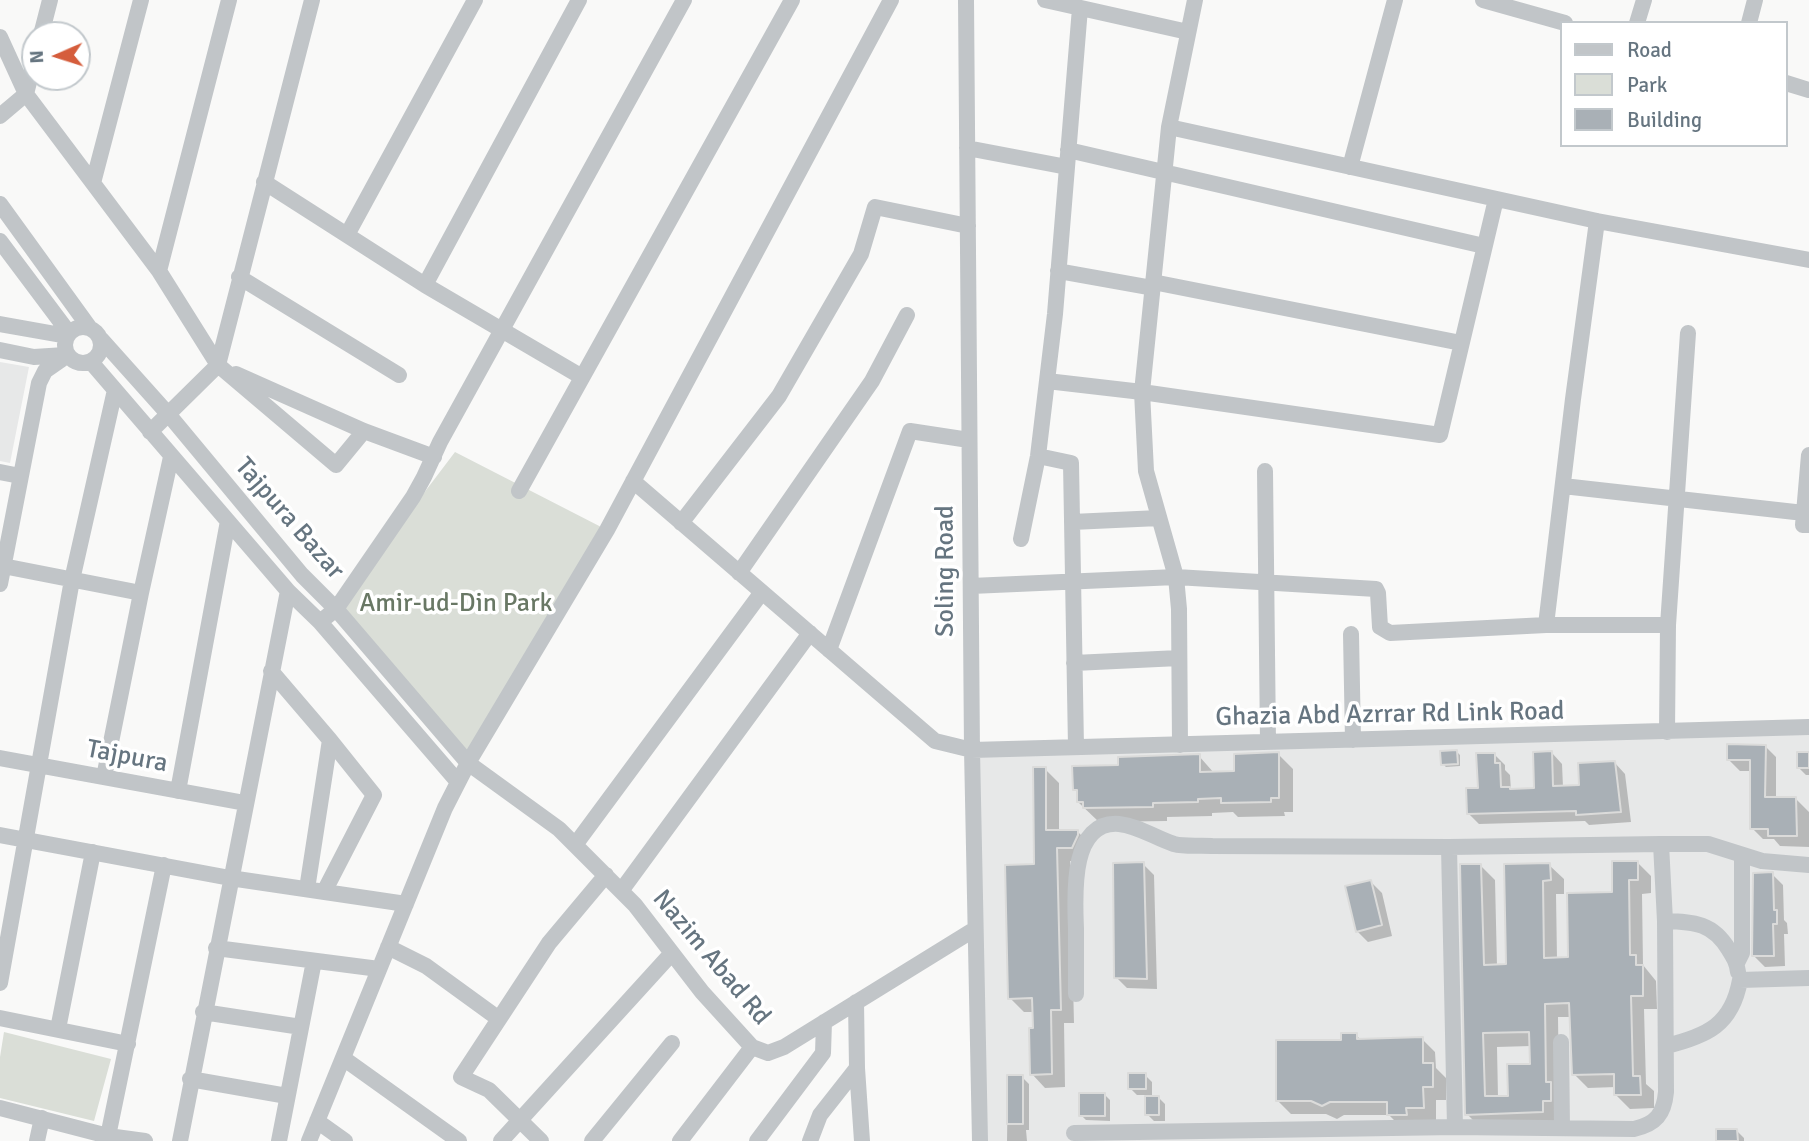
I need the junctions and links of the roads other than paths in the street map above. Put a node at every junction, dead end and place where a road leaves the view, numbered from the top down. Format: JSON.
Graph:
{"nodes":[{"id":1,"x":50,"y":0,"type":"edge"},
{"id":2,"x":141,"y":0,"type":"edge"},
{"id":3,"x":229,"y":0,"type":"edge"},
{"id":4,"x":312,"y":0,"type":"edge"},
{"id":5,"x":475,"y":0,"type":"edge"},
{"id":6,"x":579,"y":0,"type":"edge"},
{"id":7,"x":684,"y":0,"type":"edge"},
{"id":8,"x":792,"y":0,"type":"edge"},
{"id":9,"x":891,"y":0,"type":"edge"},
{"id":10,"x":966,"y":0,"type":"edge"},
{"id":11,"x":1045,"y":0,"type":"edge"},
{"id":12,"x":1195,"y":0,"type":"edge"},
{"id":13,"x":1395,"y":0,"type":"edge"},
{"id":14,"x":1483,"y":0,"type":"edge"},
{"id":15,"x":1644,"y":0,"type":"edge"},
{"id":16,"x":1755,"y":0,"type":"edge"},
{"id":17,"x":1533,"y":7,"type":"edge"},
{"id":18,"x":1080,"y":8,"type":"junction"},
{"id":19,"x":45,"y":21,"type":"edge"},
{"id":20,"x":1561,"y":21,"type":"edge"},
{"id":21,"x":1638,"y":21,"type":"edge"},
{"id":22,"x":1750,"y":21,"type":"edge"},
{"id":23,"x":1188,"y":32,"type":"junction"},
{"id":24,"x":0,"y":37,"type":"edge"},
{"id":25,"x":1788,"y":84,"type":"edge"},
{"id":26,"x":1809,"y":90,"type":"edge"},
{"id":27,"x":27,"y":91,"type":"edge"},
{"id":28,"x":26,"y":94,"type":"junction"},
{"id":29,"x":0,"y":117,"type":"edge"},
{"id":30,"x":1169,"y":127,"type":"junction"},
{"id":31,"x":967,"y":148,"type":"junction"},
{"id":32,"x":1068,"y":149,"type":"junction"},
{"id":33,"x":1067,"y":167,"type":"junction"},
{"id":34,"x":1350,"y":167,"type":"junction"},
{"id":35,"x":1164,"y":172,"type":"junction"},
{"id":36,"x":264,"y":182,"type":"junction"},
{"id":37,"x":93,"y":183,"type":"junction"},
{"id":38,"x":1496,"y":199,"type":"junction"},
{"id":39,"x":0,"y":204,"type":"edge"},
{"id":40,"x":1597,"y":221,"type":"junction"},
{"id":41,"x":968,"y":226,"type":"junction"},
{"id":42,"x":347,"y":235,"type":"junction"},
{"id":43,"x":0,"y":241,"type":"edge"},
{"id":44,"x":1485,"y":246,"type":"junction"},
{"id":45,"x":1809,"y":260,"type":"edge"},
{"id":46,"x":159,"y":271,"type":"junction"},
{"id":47,"x":1058,"y":271,"type":"junction"},
{"id":48,"x":239,"y":277,"type":"junction"},
{"id":49,"x":425,"y":285,"type":"junction"},
{"id":50,"x":1153,"y":285,"type":"junction"},
{"id":51,"x":907,"y":315,"type":"dead end"},
{"id":52,"x":0,"y":324,"type":"edge"},
{"id":53,"x":89,"y":327,"type":"junction"},
{"id":54,"x":502,"y":330,"type":"junction"},
{"id":55,"x":1688,"y":333,"type":"dead end"},
{"id":56,"x":68,"y":335,"type":"junction"},
{"id":57,"x":101,"y":339,"type":"junction"},
{"id":58,"x":1461,"y":343,"type":"junction"},
{"id":59,"x":0,"y":350,"type":"edge"},
{"id":60,"x":68,"y":355,"type":"junction"},
{"id":61,"x":91,"y":362,"type":"junction"},
{"id":62,"x":218,"y":365,"type":"junction"},
{"id":63,"x":399,"y":374,"type":"dead end"},
{"id":64,"x":582,"y":377,"type":"junction"},
{"id":65,"x":1047,"y":381,"type":"junction"},
{"id":66,"x":115,"y":390,"type":"junction"},
{"id":67,"x":1142,"y":392,"type":"junction"},
{"id":68,"x":169,"y":415,"type":"junction"},
{"id":69,"x":364,"y":431,"type":"junction"},
{"id":70,"x":150,"y":432,"type":"junction"},
{"id":71,"x":970,"y":440,"type":"junction"},
{"id":72,"x":1038,"y":456,"type":"junction"},
{"id":73,"x":1809,"y":456,"type":"edge"},
{"id":74,"x":171,"y":457,"type":"junction"},
{"id":75,"x":434,"y":457,"type":"junction"},
{"id":76,"x":1265,"y":471,"type":"dead end"},
{"id":77,"x":0,"y":472,"type":"edge"},
{"id":78,"x":20,"y":476,"type":"junction"},
{"id":79,"x":633,"y":481,"type":"junction"},
{"id":80,"x":1563,"y":485,"type":"junction"},
{"id":81,"x":519,"y":491,"type":"dead end"},
{"id":82,"x":1677,"y":497,"type":"junction"},
{"id":83,"x":1159,"y":518,"type":"junction"},
{"id":84,"x":1806,"y":519,"type":"edge"},
{"id":85,"x":228,"y":521,"type":"junction"},
{"id":86,"x":1072,"y":522,"type":"junction"},
{"id":87,"x":681,"y":523,"type":"junction"},
{"id":88,"x":1021,"y":540,"type":"dead end"},
{"id":89,"x":3,"y":566,"type":"junction"},
{"id":90,"x":739,"y":572,"type":"junction"},
{"id":91,"x":1176,"y":577,"type":"junction"},
{"id":92,"x":72,"y":580,"type":"junction"},
{"id":93,"x":1072,"y":581,"type":"junction"},
{"id":94,"x":1265,"y":582,"type":"junction"},
{"id":95,"x":0,"y":584,"type":"edge"},
{"id":96,"x":971,"y":586,"type":"junction"},
{"id":97,"x":288,"y":591,"type":"junction"},
{"id":98,"x":762,"y":592,"type":"junction"},
{"id":99,"x":141,"y":593,"type":"junction"},
{"id":100,"x":336,"y":609,"type":"junction"},
{"id":101,"x":320,"y":622,"type":"junction"},
{"id":102,"x":1546,"y":625,"type":"junction"},
{"id":103,"x":1668,"y":625,"type":"junction"},
{"id":104,"x":810,"y":633,"type":"junction"},
{"id":105,"x":1351,"y":634,"type":"dead end"},
{"id":106,"x":829,"y":650,"type":"junction"},
{"id":107,"x":1179,"y":658,"type":"junction"},
{"id":108,"x":1074,"y":663,"type":"junction"},
{"id":109,"x":271,"y":671,"type":"junction"},
{"id":110,"x":1809,"y":727,"type":"edge"},
{"id":111,"x":1667,"y":732,"type":"junction"},
{"id":112,"x":330,"y":740,"type":"junction"},
{"id":113,"x":1353,"y":740,"type":"junction"},
{"id":114,"x":1268,"y":742,"type":"junction"},
{"id":115,"x":1180,"y":745,"type":"junction"},
{"id":116,"x":1076,"y":747,"type":"junction"},
{"id":117,"x":972,"y":750,"type":"junction"},
{"id":118,"x":0,"y":758,"type":"edge"},
{"id":119,"x":468,"y":763,"type":"junction"},
{"id":120,"x":41,"y":766,"type":"junction"},
{"id":121,"x":104,"y":777,"type":"junction"},
{"id":122,"x":458,"y":782,"type":"junction"},
{"id":123,"x":178,"y":791,"type":"junction"},
{"id":124,"x":245,"y":803,"type":"junction"},
{"id":125,"x":0,"y":835,"type":"edge"},
{"id":126,"x":27,"y":840,"type":"junction"},
{"id":127,"x":1661,"y":844,"type":"junction"},
{"id":128,"x":575,"y":845,"type":"junction"},
{"id":129,"x":1449,"y":847,"type":"junction"},
{"id":130,"x":93,"y":852,"type":"junction"},
{"id":131,"x":1742,"y":855,"type":"junction"},
{"id":132,"x":1809,"y":865,"type":"edge"},
{"id":133,"x":164,"y":866,"type":"junction"},
{"id":134,"x":606,"y":875,"type":"junction"},
{"id":135,"x":230,"y":878,"type":"junction"},
{"id":136,"x":307,"y":889,"type":"junction"},
{"id":137,"x":621,"y":891,"type":"junction"},
{"id":138,"x":324,"y":892,"type":"junction"},
{"id":139,"x":405,"y":904,"type":"junction"},
{"id":140,"x":1665,"y":921,"type":"junction"},
{"id":141,"x":975,"y":929,"type":"junction"},
{"id":142,"x":388,"y":947,"type":"junction"},
{"id":143,"x":216,"y":948,"type":"junction"},
{"id":144,"x":672,"y":953,"type":"junction"},
{"id":145,"x":314,"y":961,"type":"junction"},
{"id":146,"x":1737,"y":963,"type":"junction"},
{"id":147,"x":379,"y":969,"type":"junction"},
{"id":148,"x":1809,"y":978,"type":"edge"},
{"id":149,"x":1740,"y":980,"type":"junction"},
{"id":150,"x":0,"y":983,"type":"edge"},
{"id":151,"x":1076,"y":994,"type":"dead end"},
{"id":152,"x":856,"y":1002,"type":"junction"},
{"id":153,"x":203,"y":1012,"type":"junction"},
{"id":154,"x":0,"y":1018,"type":"edge"},
{"id":155,"x":499,"y":1019,"type":"junction"},
{"id":156,"x":824,"y":1022,"type":"junction"},
{"id":157,"x":301,"y":1027,"type":"junction"},
{"id":158,"x":58,"y":1029,"type":"junction"},
{"id":159,"x":1561,"y":1042,"type":"dead end"},
{"id":160,"x":672,"y":1043,"type":"dead end"},
{"id":161,"x":128,"y":1044,"type":"junction"},
{"id":162,"x":752,"y":1046,"type":"junction"},
{"id":163,"x":1667,"y":1046,"type":"junction"},
{"id":164,"x":342,"y":1058,"type":"junction"},
{"id":165,"x":857,"y":1068,"type":"junction"},
{"id":166,"x":190,"y":1079,"type":"junction"},
{"id":167,"x":287,"y":1096,"type":"junction"},
{"id":168,"x":0,"y":1108,"type":"edge"},
{"id":169,"x":42,"y":1118,"type":"junction"},
{"id":170,"x":317,"y":1121,"type":"junction"},
{"id":171,"x":519,"y":1122,"type":"junction"},
{"id":172,"x":1455,"y":1127,"type":"junction"},
{"id":173,"x":1562,"y":1128,"type":"junction"},
{"id":174,"x":1074,"y":1133,"type":"dead end"},
{"id":175,"x":1616,"y":1135,"type":"edge"},
{"id":176,"x":107,"y":1139,"type":"edge"},
{"id":177,"x":37,"y":1141,"type":"edge"},
{"id":178,"x":145,"y":1141,"type":"edge"},
{"id":179,"x":180,"y":1141,"type":"edge"},
{"id":180,"x":279,"y":1141,"type":"edge"},
{"id":181,"x":309,"y":1141,"type":"edge"},
{"id":182,"x":345,"y":1141,"type":"edge"},
{"id":183,"x":459,"y":1141,"type":"edge"},
{"id":184,"x":502,"y":1141,"type":"edge"},
{"id":185,"x":541,"y":1141,"type":"edge"},
{"id":186,"x":592,"y":1141,"type":"edge"},
{"id":187,"x":680,"y":1141,"type":"edge"},
{"id":188,"x":757,"y":1141,"type":"edge"},
{"id":189,"x":810,"y":1141,"type":"edge"},
{"id":190,"x":862,"y":1141,"type":"edge"},
{"id":191,"x":980,"y":1141,"type":"edge"}],
"edges":[{"from":1,"to":19,"type":"street"},
{"from":2,"to":37,"type":"street"},
{"from":3,"to":46,"type":"street"},
{"from":4,"to":36,"type":"street"},
{"from":5,"to":42,"type":"street"},
{"from":6,"to":49,"type":"street"},
{"from":7,"to":54,"type":"street"},
{"from":8,"to":64,"type":"street"},
{"from":9,"to":79,"type":"street"},
{"from":10,"to":31,"type":"street","name":"Soling Road"},
{"from":11,"to":18,"type":"street"},
{"from":12,"to":23,"type":"street"},
{"from":13,"to":34,"type":"street"},
{"from":14,"to":17,"type":"street"},
{"from":15,"to":21,"type":"street"},
{"from":16,"to":22,"type":"street"},
{"from":17,"to":20,"type":"street"},
{"from":18,"to":23,"type":"street"},
{"from":18,"to":32,"type":"street"},
{"from":23,"to":30,"type":"street"},
{"from":24,"to":28,"type":"street"},
{"from":25,"to":26,"type":"street"},
{"from":27,"to":28,"type":"street"},
{"from":28,"to":29,"type":"street"},
{"from":28,"to":37,"type":"street"},
{"from":30,"to":34,"type":"street"},
{"from":30,"to":35,"type":"street"},
{"from":31,"to":33,"type":"street"},
{"from":31,"to":41,"type":"street","name":"Soling Road"},
{"from":32,"to":33,"type":"street"},
{"from":32,"to":35,"type":"street"},
{"from":33,"to":47,"type":"street"},
{"from":34,"to":38,"type":"street"},
{"from":35,"to":44,"type":"street"},
{"from":35,"to":50,"type":"street"},
{"from":36,"to":42,"type":"street"},
{"from":36,"to":48,"type":"street"},
{"from":37,"to":46,"type":"street"},
{"from":38,"to":40,"type":"street"},
{"from":38,"to":44,"type":"street"},
{"from":39,"to":53,"type":"street","name":"Tajpura Bazar"},
{"from":40,"to":45,"type":"street"},
{"from":40,"to":80,"type":"street"},
{"from":41,"to":71,"type":"street","name":"Soling Road"},
{"from":41,"to":87,"type":"street"},
{"from":42,"to":49,"type":"street"},
{"from":43,"to":56,"type":"street"},
{"from":44,"to":58,"type":"street"},
{"from":46,"to":62,"type":"street"},
{"from":47,"to":50,"type":"street"},
{"from":47,"to":65,"type":"street"},
{"from":48,"to":62,"type":"street"},
{"from":48,"to":63,"type":"street"},
{"from":49,"to":54,"type":"street"},
{"from":50,"to":58,"type":"street"},
{"from":50,"to":67,"type":"street"},
{"from":51,"to":90,"type":"street"},
{"from":52,"to":56,"type":"street"},
{"from":53,"to":56,"type":"street"},
{"from":53,"to":57,"type":"street","name":"Tajpura Bazar"},
{"from":54,"to":64,"type":"street"},
{"from":54,"to":75,"type":"street"},
{"from":55,"to":82,"type":"street"},
{"from":56,"to":60,"type":"street"},
{"from":57,"to":61,"type":"street"},
{"from":57,"to":68,"type":"street","name":"Tajpura Bazar"},
{"from":58,"to":67,"type":"street"},
{"from":59,"to":60,"type":"street"},
{"from":60,"to":61,"type":"street"},
{"from":60,"to":78,"type":"street"},
{"from":61,"to":66,"type":"street","name":"Tajpura Bazar"},
{"from":62,"to":68,"type":"street"},
{"from":62,"to":69,"type":"street"},
{"from":62,"to":69,"type":"street"},
{"from":64,"to":81,"type":"street"},
{"from":65,"to":67,"type":"street"},
{"from":65,"to":72,"type":"street"},
{"from":66,"to":70,"type":"street","name":"Tajpura Bazar"},
{"from":66,"to":92,"type":"street"},
{"from":67,"to":83,"type":"street"},
{"from":68,"to":70,"type":"street"},
{"from":68,"to":100,"type":"street","name":"Tajpura Bazar"},
{"from":69,"to":75,"type":"street"},
{"from":70,"to":74,"type":"street","name":"Tajpura Bazar"},
{"from":71,"to":96,"type":"street","name":"Soling Road"},
{"from":71,"to":106,"type":"street"},
{"from":72,"to":86,"type":"street"},
{"from":72,"to":88,"type":"street"},
{"from":73,"to":84,"type":"street"},
{"from":74,"to":85,"type":"street","name":"Tajpura Bazar"},
{"from":74,"to":99,"type":"street"},
{"from":75,"to":100,"type":"street"},
{"from":76,"to":94,"type":"street"},
{"from":77,"to":78,"type":"street"},
{"from":78,"to":89,"type":"street"},
{"from":79,"to":87,"type":"street","name":"Ghazia Abd Azrrar Rd Link Road"},
{"from":79,"to":119,"type":"street"},
{"from":80,"to":82,"type":"street"},
{"from":80,"to":102,"type":"street"},
{"from":82,"to":84,"type":"street"},
{"from":82,"to":103,"type":"street"},
{"from":83,"to":86,"type":"street"},
{"from":83,"to":91,"type":"street"},
{"from":85,"to":97,"type":"street","name":"Tajpura Bazar"},
{"from":85,"to":123,"type":"street"},
{"from":86,"to":93,"type":"street"},
{"from":87,"to":90,"type":"street","name":"Ghazia Abd Azrrar Rd Link Road"},
{"from":89,"to":92,"type":"street"},
{"from":89,"to":95,"type":"street"},
{"from":90,"to":98,"type":"street","name":"Ghazia Abd Azrrar Rd Link Road"},
{"from":91,"to":93,"type":"street"},
{"from":91,"to":94,"type":"street"},
{"from":91,"to":107,"type":"street"},
{"from":92,"to":99,"type":"street"},
{"from":92,"to":120,"type":"street"},
{"from":93,"to":96,"type":"street"},
{"from":93,"to":108,"type":"street"},
{"from":94,"to":102,"type":"street"},
{"from":94,"to":114,"type":"street"},
{"from":96,"to":117,"type":"street","name":"Soling Road"},
{"from":97,"to":101,"type":"street","name":"Tajpura Bazar"},
{"from":97,"to":109,"type":"street"},
{"from":98,"to":104,"type":"street","name":"Ghazia Abd Azrrar Rd Link Road"},
{"from":98,"to":128,"type":"street"},
{"from":99,"to":121,"type":"street"},
{"from":100,"to":101,"type":"street"},
{"from":100,"to":119,"type":"street","name":"Tajpura Bazar"},
{"from":101,"to":122,"type":"street","name":"Tajpura Bazar"},
{"from":102,"to":103,"type":"street"},
{"from":103,"to":111,"type":"street"},
{"from":104,"to":106,"type":"street","name":"Ghazia Abd Azrrar Rd Link Road"},
{"from":104,"to":137,"type":"street"},
{"from":105,"to":113,"type":"street"},
{"from":106,"to":117,"type":"street","name":"Ghazia Abd Azrrar Rd Link Road"},
{"from":107,"to":108,"type":"street"},
{"from":107,"to":115,"type":"street"},
{"from":108,"to":116,"type":"street"},
{"from":109,"to":112,"type":"street"},
{"from":109,"to":124,"type":"street"},
{"from":110,"to":111,"type":"street","name":"Ghazia Abd Azrrar Rd Link Road"},
{"from":111,"to":113,"type":"street","name":"Ghazia Abd Azrrar Rd Link Road"},
{"from":112,"to":136,"type":"street"},
{"from":112,"to":138,"type":"street"},
{"from":113,"to":114,"type":"street","name":"Ghazia Abd Azrrar Rd Link Road"},
{"from":114,"to":115,"type":"street","name":"Ghazia Abd Azrrar Rd Link Road"},
{"from":115,"to":116,"type":"street","name":"Ghazia Abd Azrrar Rd Link Road"},
{"from":116,"to":117,"type":"street","name":"Ghazia Abd Azrrar Rd Link Road"},
{"from":117,"to":141,"type":"street","name":"Soling Road"},
{"from":118,"to":120,"type":"street","name":"Tajpura"},
{"from":119,"to":122,"type":"street"},
{"from":119,"to":128,"type":"street","name":"Nazim Abad Rd"},
{"from":120,"to":121,"type":"street","name":"Tajpura"},
{"from":120,"to":126,"type":"street"},
{"from":121,"to":123,"type":"street","name":"Tajpura"},
{"from":122,"to":139,"type":"street"},
{"from":123,"to":124,"type":"street","name":"Tajpura"},
{"from":124,"to":135,"type":"street"},
{"from":125,"to":126,"type":"street"},
{"from":126,"to":130,"type":"street"},
{"from":126,"to":150,"type":"street"},
{"from":127,"to":129,"type":"street"},
{"from":127,"to":131,"type":"street"},
{"from":127,"to":140,"type":"street"},
{"from":128,"to":134,"type":"street","name":"Nazim Abad Rd"},
{"from":129,"to":151,"type":"street"},
{"from":129,"to":172,"type":"street"},
{"from":130,"to":133,"type":"street"},
{"from":130,"to":158,"type":"street"},
{"from":131,"to":132,"type":"street"},
{"from":131,"to":146,"type":"street"},
{"from":133,"to":135,"type":"street"},
{"from":133,"to":161,"type":"street"},
{"from":134,"to":137,"type":"street","name":"Nazim Abad Rd"},
{"from":134,"to":155,"type":"street"},
{"from":135,"to":136,"type":"street"},
{"from":135,"to":143,"type":"street"},
{"from":136,"to":138,"type":"street"},
{"from":137,"to":144,"type":"street","name":"Nazim Abad Rd"},
{"from":138,"to":139,"type":"street"},
{"from":139,"to":142,"type":"street"},
{"from":140,"to":146,"type":"street"},
{"from":140,"to":163,"type":"street"},
{"from":141,"to":152,"type":"street","name":"Nazim Abad Rd"},
{"from":141,"to":191,"type":"street","name":"Soling Road"},
{"from":142,"to":147,"type":"street"},
{"from":142,"to":155,"type":"street"},
{"from":143,"to":145,"type":"street"},
{"from":143,"to":153,"type":"street"},
{"from":144,"to":162,"type":"street","name":"Nazim Abad Rd"},
{"from":144,"to":171,"type":"street"},
{"from":145,"to":147,"type":"street"},
{"from":145,"to":157,"type":"street"},
{"from":146,"to":149,"type":"street"},
{"from":147,"to":164,"type":"street"},
{"from":148,"to":149,"type":"street"},
{"from":149,"to":163,"type":"street"},
{"from":152,"to":156,"type":"street","name":"Nazim Abad Rd"},
{"from":152,"to":165,"type":"street"},
{"from":153,"to":157,"type":"street"},
{"from":153,"to":166,"type":"street"},
{"from":154,"to":158,"type":"street"},
{"from":155,"to":171,"type":"street"},
{"from":156,"to":162,"type":"street","name":"Nazim Abad Rd"},
{"from":156,"to":188,"type":"street"},
{"from":157,"to":167,"type":"street"},
{"from":158,"to":161,"type":"street"},
{"from":159,"to":173,"type":"street"},
{"from":160,"to":186,"type":"street"},
{"from":161,"to":176,"type":"street"},
{"from":162,"to":187,"type":"street"},
{"from":163,"to":175,"type":"street"},
{"from":164,"to":170,"type":"street"},
{"from":164,"to":183,"type":"street"},
{"from":165,"to":189,"type":"street"},
{"from":165,"to":190,"type":"street"},
{"from":166,"to":167,"type":"street"},
{"from":166,"to":179,"type":"street"},
{"from":167,"to":180,"type":"street"},
{"from":168,"to":169,"type":"street"},
{"from":169,"to":176,"type":"street"},
{"from":169,"to":177,"type":"street"},
{"from":170,"to":181,"type":"street"},
{"from":170,"to":182,"type":"street"},
{"from":171,"to":184,"type":"street"},
{"from":171,"to":185,"type":"street"},
{"from":172,"to":173,"type":"street"},
{"from":172,"to":174,"type":"street"},
{"from":173,"to":175,"type":"street"},
{"from":176,"to":178,"type":"street"}]}
